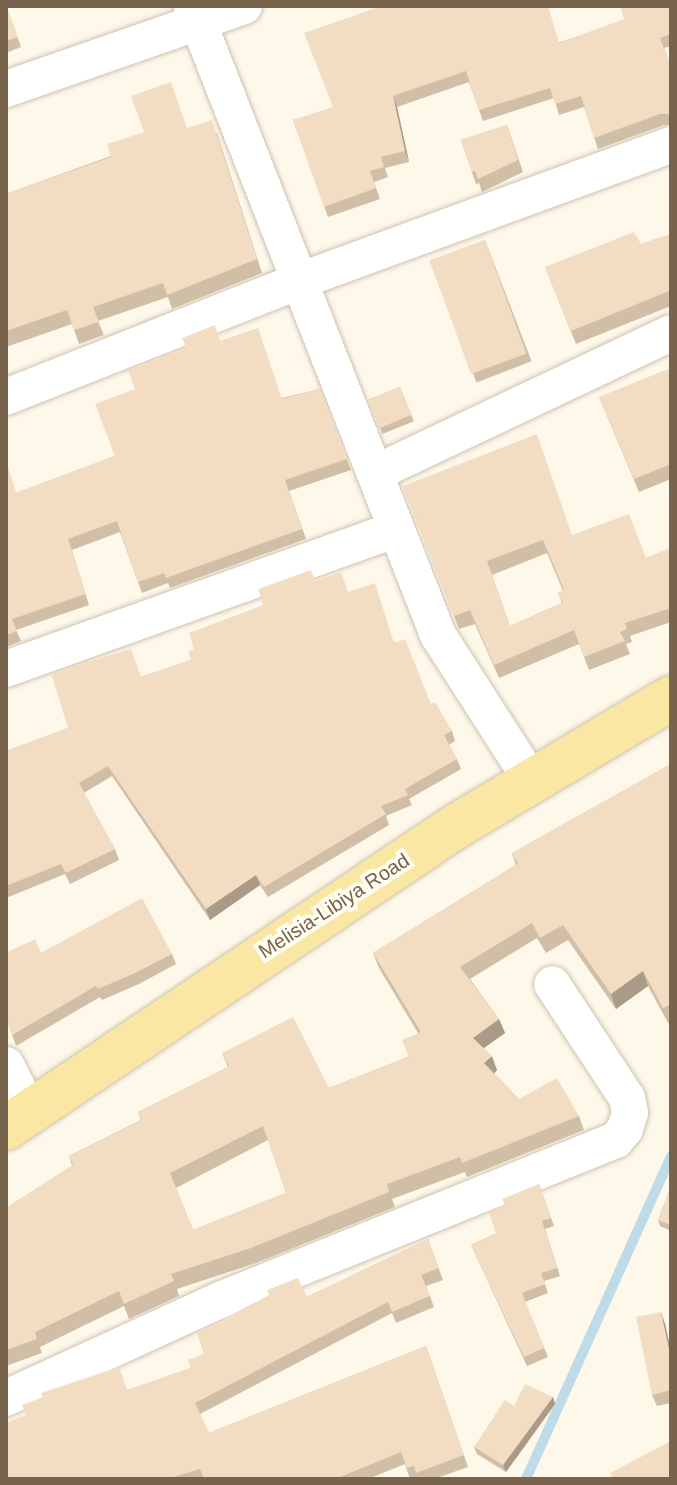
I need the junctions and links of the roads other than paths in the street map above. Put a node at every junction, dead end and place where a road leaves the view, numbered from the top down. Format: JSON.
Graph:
{"nodes":[{"id":1,"x":244,"y":6,"type":"edge"},
{"id":2,"x":195,"y":14,"type":"edge"},
{"id":3,"x":6,"y":89,"type":"edge"},
{"id":4,"x":671,"y":145,"type":"edge"},
{"id":5,"x":299,"y":281,"type":"junction"},
{"id":6,"x":671,"y":333,"type":"edge"},
{"id":7,"x":6,"y":397,"type":"edge"},
{"id":8,"x":375,"y":473,"type":"junction"},
{"id":9,"x":396,"y":529,"type":"junction"},
{"id":10,"x":6,"y":669,"type":"edge"},
{"id":11,"x":671,"y":698,"type":"edge"},
{"id":12,"x":531,"y":780,"type":"junction"},
{"id":13,"x":552,"y":984,"type":"dead end"},
{"id":14,"x":6,"y":1065,"type":"edge"},
{"id":15,"x":18,"y":1120,"type":"edge"},
{"id":16,"x":6,"y":1398,"type":"edge"}],
"edges":[{"from":1,"to":2,"type":"street"},
{"from":2,"to":3,"type":"street"},
{"from":2,"to":5,"type":"street"},
{"from":4,"to":5,"type":"street"},
{"from":5,"to":7,"type":"street"},
{"from":5,"to":8,"type":"street"},
{"from":6,"to":8,"type":"street"},
{"from":8,"to":9,"type":"street"},
{"from":9,"to":10,"type":"street"},
{"from":9,"to":12,"type":"street"},
{"from":11,"to":12,"type":"main road","name":"Melisia-Libiya Road"},
{"from":12,"to":15,"type":"main road","name":"Melisia-Libiya Road"},
{"from":13,"to":16,"type":"street"},
{"from":14,"to":15,"type":"street"}]}
